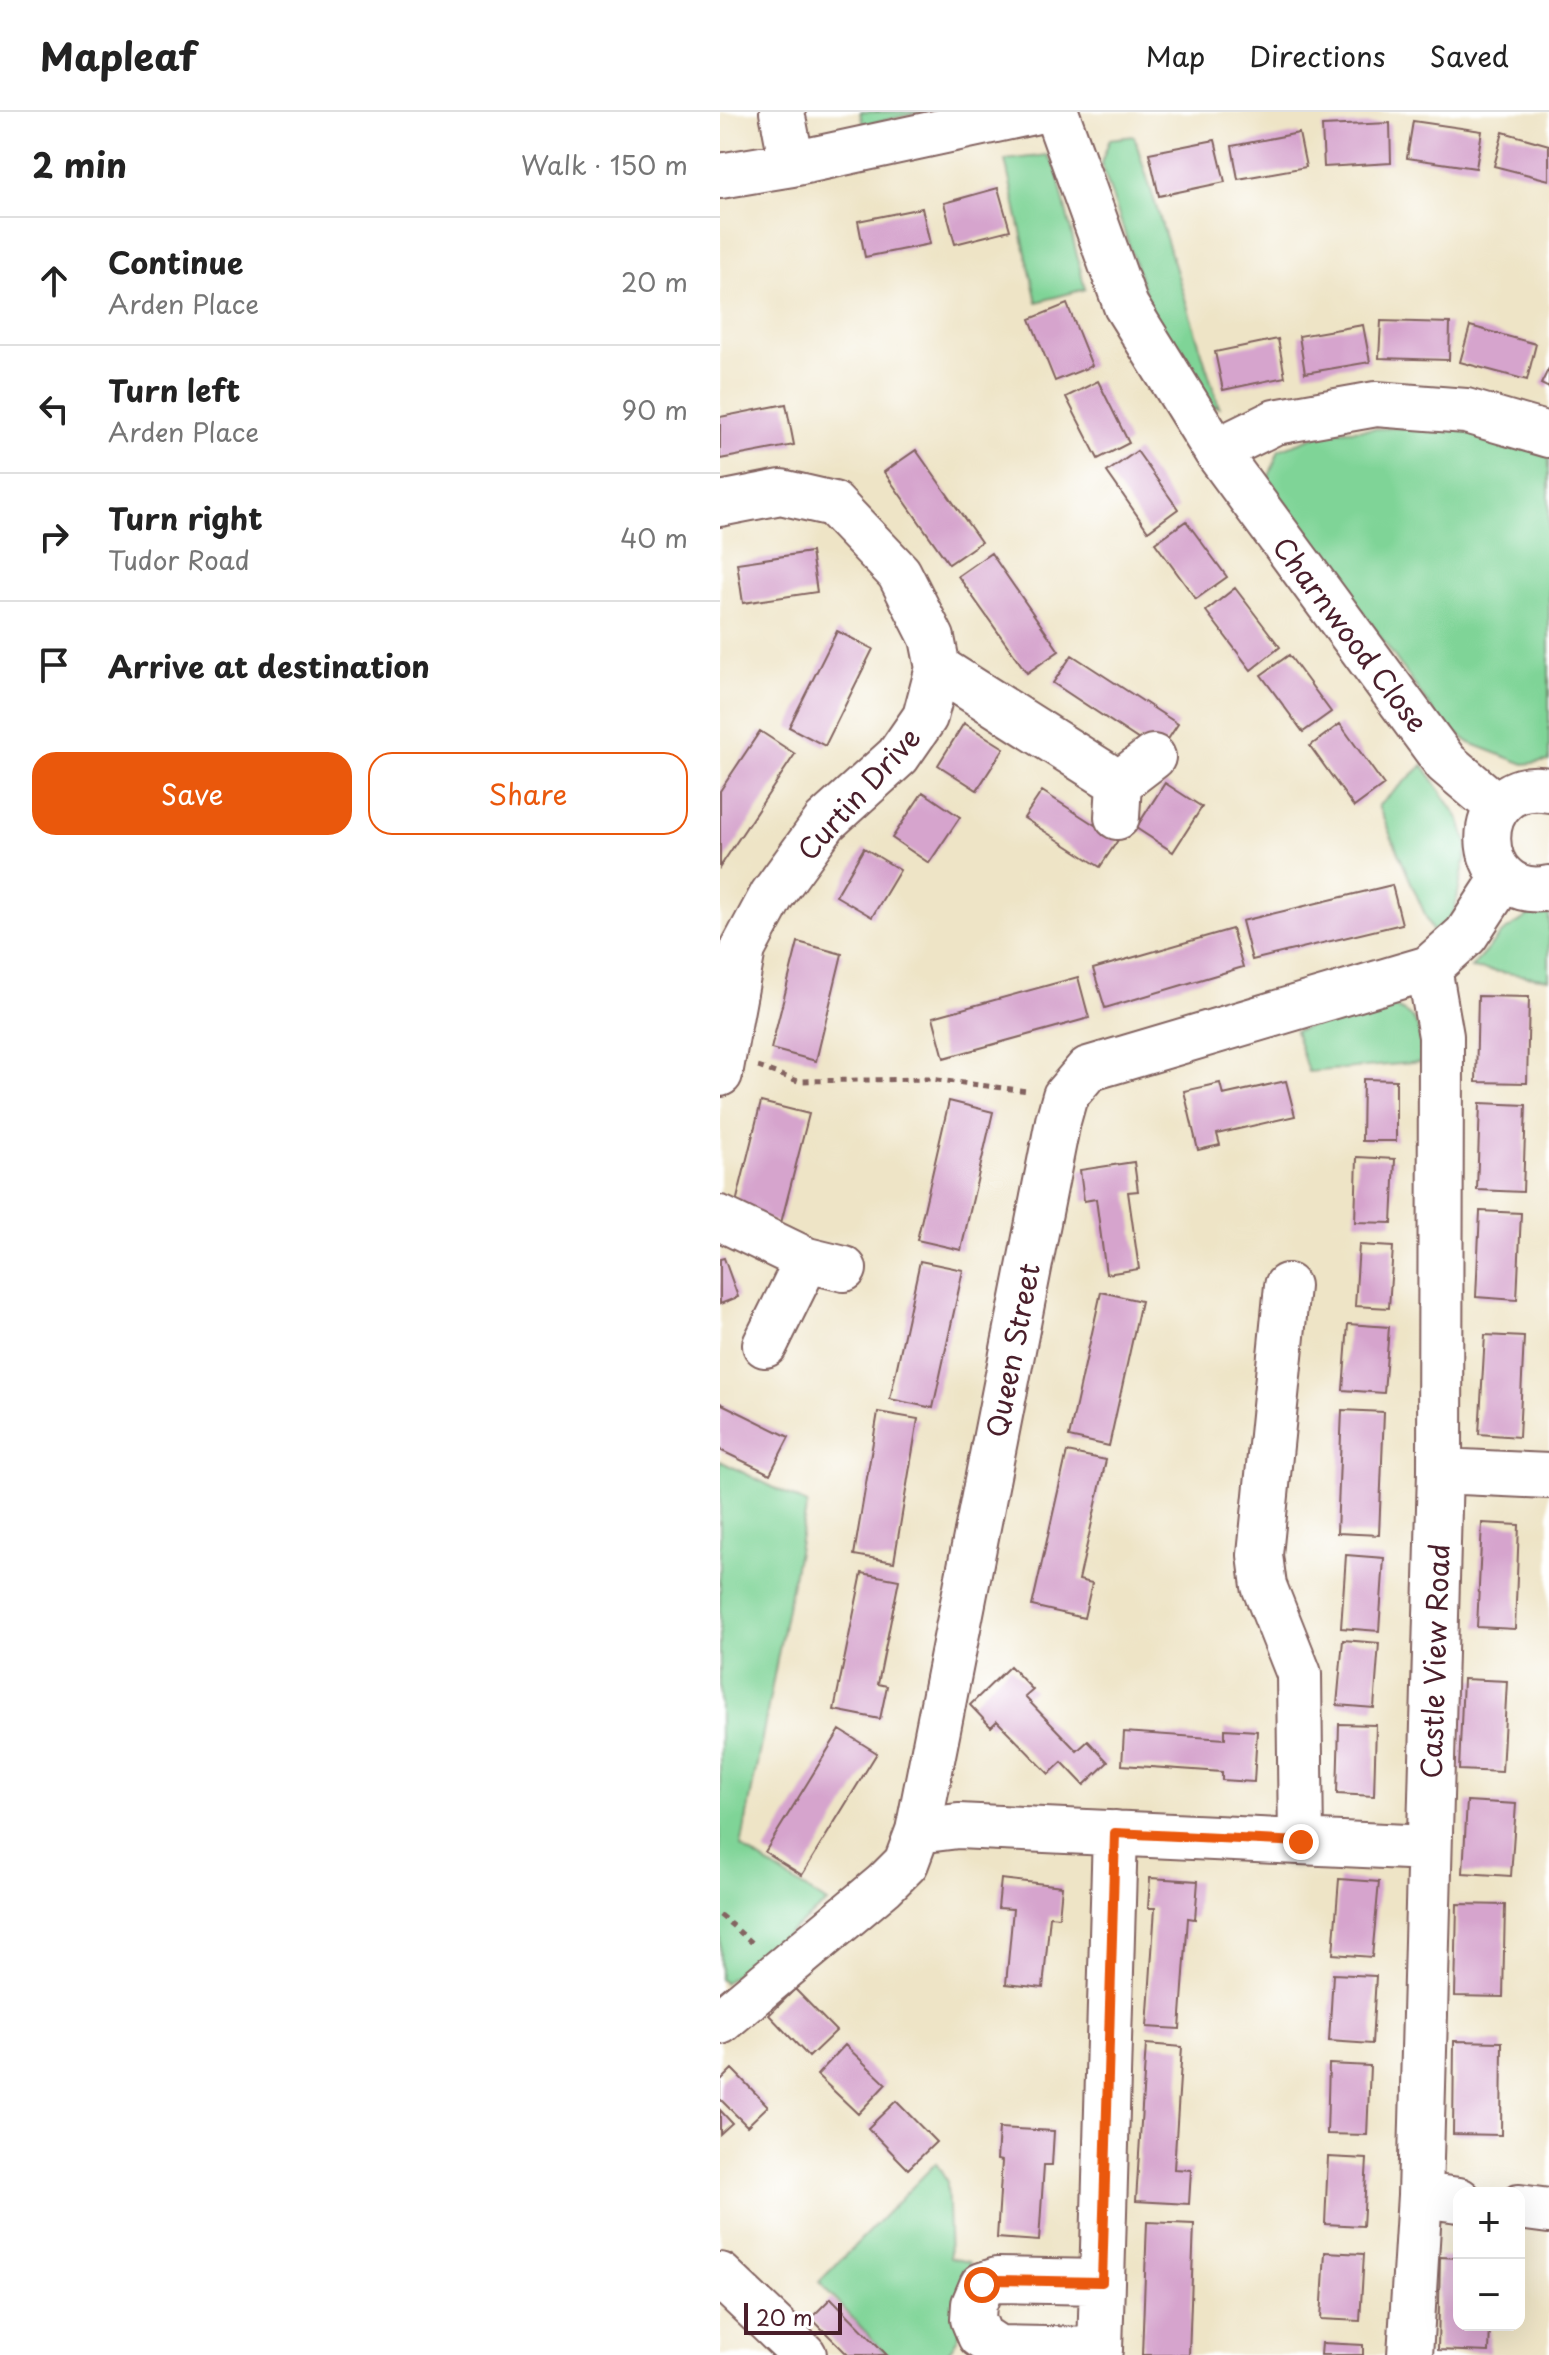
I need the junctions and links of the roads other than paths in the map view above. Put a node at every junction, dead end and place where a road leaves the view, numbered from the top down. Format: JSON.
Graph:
{"nodes":[{"id":1,"x":782,"y":112,"type":"edge"},
{"id":2,"x":1033,"y":112,"type":"edge"},
{"id":3,"x":1056,"y":112,"type":"edge"},
{"id":4,"x":792,"y":164,"type":"junction"},
{"id":5,"x":720,"y":176,"type":"edge"},
{"id":6,"x":1549,"y":435,"type":"edge"},
{"id":7,"x":1216,"y":451,"type":"junction"},
{"id":8,"x":720,"y":504,"type":"edge"},
{"id":9,"x":938,"y":668,"type":"junction"},
{"id":10,"x":1130,"y":786,"type":"dead end"},
{"id":11,"x":1549,"y":790,"type":"edge"},
{"id":12,"x":1498,"y":807,"type":"junction"},
{"id":13,"x":1504,"y":877,"type":"junction"},
{"id":14,"x":1549,"y":888,"type":"edge"},
{"id":15,"x":734,"y":932,"type":"edge"},
{"id":16,"x":1429,"y":968,"type":"junction"},
{"id":17,"x":722,"y":1064,"type":"edge"},
{"id":18,"x":720,"y":1218,"type":"edge"},
{"id":19,"x":1287,"y":1286,"type":"dead end"},
{"id":20,"x":765,"y":1345,"type":"dead end"},
{"id":21,"x":1440,"y":1471,"type":"junction"},
{"id":22,"x":1549,"y":1476,"type":"edge"},
{"id":23,"x":918,"y":1831,"type":"junction"},
{"id":24,"x":1115,"y":1833,"type":"junction"},
{"id":25,"x":1301,"y":1842,"type":"junction"},
{"id":26,"x":1428,"y":1848,"type":"junction"},
{"id":27,"x":720,"y":2022,"type":"edge"},
{"id":28,"x":1439,"y":2197,"type":"edge"},
{"id":29,"x":1525,"y":2208,"type":"edge"},
{"id":30,"x":1549,"y":2211,"type":"edge"},
{"id":31,"x":720,"y":2275,"type":"edge"},
{"id":32,"x":1102,"y":2282,"type":"dead end"},
{"id":33,"x":804,"y":2355,"type":"edge"},
{"id":34,"x":1410,"y":2355,"type":"edge"}],
"edges":[{"from":1,"to":4,"type":"street"},
{"from":2,"to":4,"type":"street"},
{"from":3,"to":7,"type":"street","name":"Charnwood Close"},
{"from":4,"to":5,"type":"street"},
{"from":6,"to":7,"type":"street"},
{"from":7,"to":12,"type":"street","name":"Charnwood Close"},
{"from":8,"to":9,"type":"street","name":"Curtin Drive"},
{"from":9,"to":10,"type":"street"},
{"from":9,"to":15,"type":"street","name":"Curtin Drive"},
{"from":11,"to":12,"type":"street"},
{"from":12,"to":13,"type":"street"},
{"from":13,"to":14,"type":"street"},
{"from":13,"to":16,"type":"street","name":"Queen Street"},
{"from":15,"to":17,"type":"street","name":"Curtin Drive"},
{"from":16,"to":21,"type":"street","name":"Castle View Road"},
{"from":16,"to":23,"type":"street","name":"Queen Street"},
{"from":18,"to":20,"type":"street"},
{"from":19,"to":25,"type":"street"},
{"from":21,"to":22,"type":"street"},
{"from":21,"to":26,"type":"street","name":"Castle View Road"},
{"from":23,"to":24,"type":"street"},
{"from":23,"to":27,"type":"street","name":"Queen Street"},
{"from":24,"to":25,"type":"street"},
{"from":24,"to":32,"type":"street"},
{"from":25,"to":26,"type":"street"},
{"from":26,"to":28,"type":"street","name":"Castle View Road"},
{"from":28,"to":34,"type":"street","name":"Castle View Road"},
{"from":29,"to":30,"type":"street"},
{"from":31,"to":33,"type":"street"}]}
